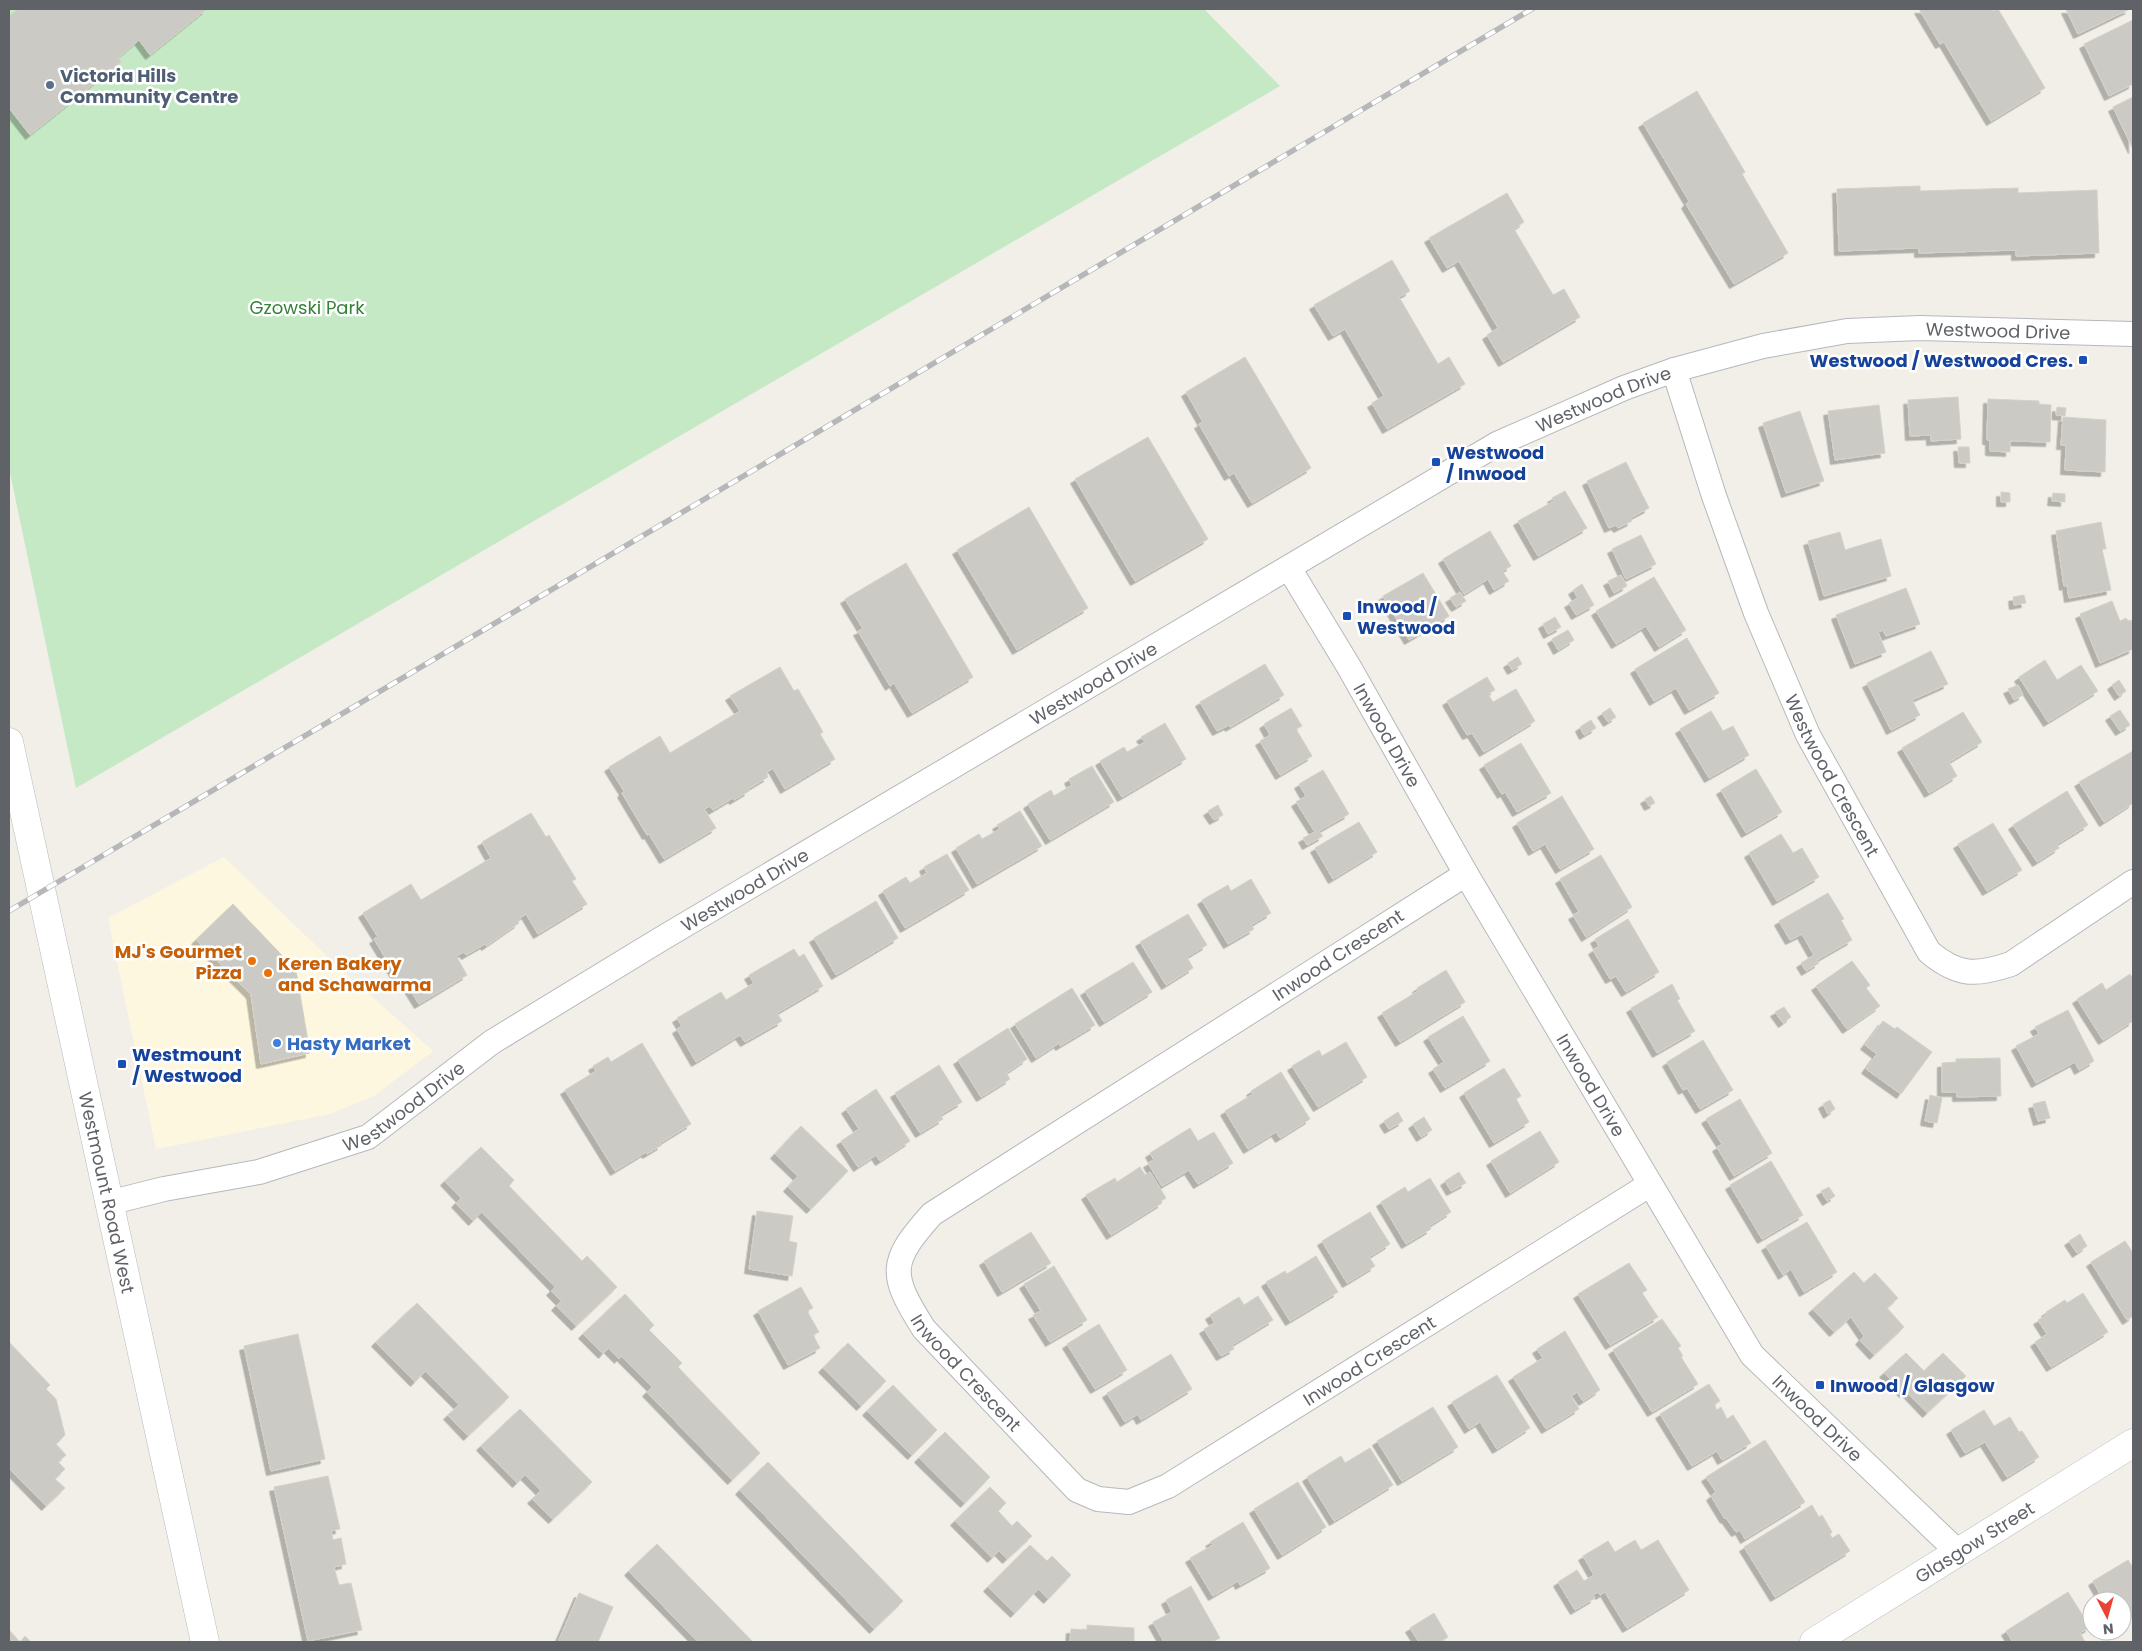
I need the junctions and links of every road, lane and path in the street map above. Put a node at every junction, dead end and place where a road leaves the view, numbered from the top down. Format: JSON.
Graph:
{"nodes":[{"id":1,"x":2133,"y":334,"type":"edge"},
{"id":2,"x":1674,"y":370,"type":"junction"},
{"id":3,"x":1289,"y":568,"type":"junction"},
{"id":4,"x":9,"y":742,"type":"edge"},
{"id":5,"x":1466,"y":874,"type":"junction"},
{"id":6,"x":2133,"y":882,"type":"edge"},
{"id":7,"x":1650,"y":1185,"type":"junction"},
{"id":8,"x":108,"y":1203,"type":"junction"},
{"id":9,"x":2133,"y":1443,"type":"edge"},
{"id":10,"x":1958,"y":1552,"type":"junction"},
{"id":11,"x":205,"y":1642,"type":"edge"},
{"id":12,"x":1814,"y":1642,"type":"edge"}],
"edges":[{"from":1,"to":2,"type":"street","name":"Westwood Drive"},
{"from":2,"to":3,"type":"street","name":"Westwood Drive"},
{"from":2,"to":6,"type":"street","name":"Westwood Crescent"},
{"from":3,"to":5,"type":"street","name":"Inwood Drive"},
{"from":3,"to":8,"type":"street","name":"Westwood Drive"},
{"from":4,"to":8,"type":"main road","name":"Westmount Road West"},
{"from":5,"to":7,"type":"street","name":"Inwood Drive"},
{"from":5,"to":7,"type":"street","name":"Inwood Crescent"},
{"from":7,"to":10,"type":"street","name":"Inwood Drive"},
{"from":8,"to":11,"type":"main road","name":"Westmount Road West"},
{"from":9,"to":10,"type":"main road","name":"Glasgow Street"},
{"from":10,"to":12,"type":"main road","name":"Glasgow Street"}]}
